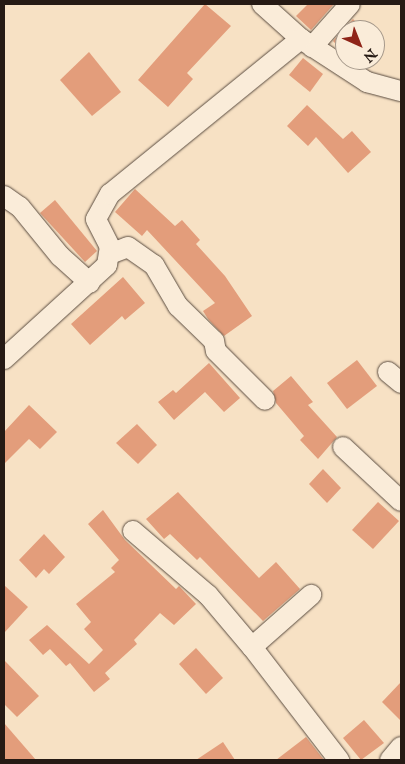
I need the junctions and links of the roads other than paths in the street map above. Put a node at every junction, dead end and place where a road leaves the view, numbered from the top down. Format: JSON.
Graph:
{"nodes":[{"id":1,"x":262,"y":4,"type":"edge"},
{"id":2,"x":350,"y":4,"type":"edge"},
{"id":3,"x":306,"y":43,"type":"junction"},
{"id":4,"x":401,"y":91,"type":"edge"},
{"id":5,"x":4,"y":196,"type":"edge"},
{"id":6,"x":110,"y":254,"type":"junction"},
{"id":7,"x":90,"y":282,"type":"junction"},
{"id":8,"x":4,"y":359,"type":"edge"},
{"id":9,"x":265,"y":400,"type":"dead end"},
{"id":10,"x":343,"y":446,"type":"dead end"},
{"id":11,"x":401,"y":501,"type":"edge"},
{"id":12,"x":132,"y":531,"type":"dead end"},
{"id":13,"x":311,"y":595,"type":"dead end"},
{"id":14,"x":252,"y":647,"type":"junction"},
{"id":15,"x":401,"y":746,"type":"edge"},
{"id":16,"x":339,"y":760,"type":"edge"},
{"id":17,"x":390,"y":760,"type":"edge"}],
"edges":[{"from":1,"to":3,"type":"street"},
{"from":2,"to":3,"type":"street"},
{"from":3,"to":4,"type":"street"},
{"from":3,"to":6,"type":"street"},
{"from":5,"to":7,"type":"street"},
{"from":6,"to":7,"type":"street"},
{"from":6,"to":9,"type":"street"},
{"from":7,"to":8,"type":"street"},
{"from":10,"to":11,"type":"street"},
{"from":12,"to":14,"type":"street"},
{"from":13,"to":14,"type":"street"},
{"from":14,"to":16,"type":"street"},
{"from":15,"to":17,"type":"street"}]}
